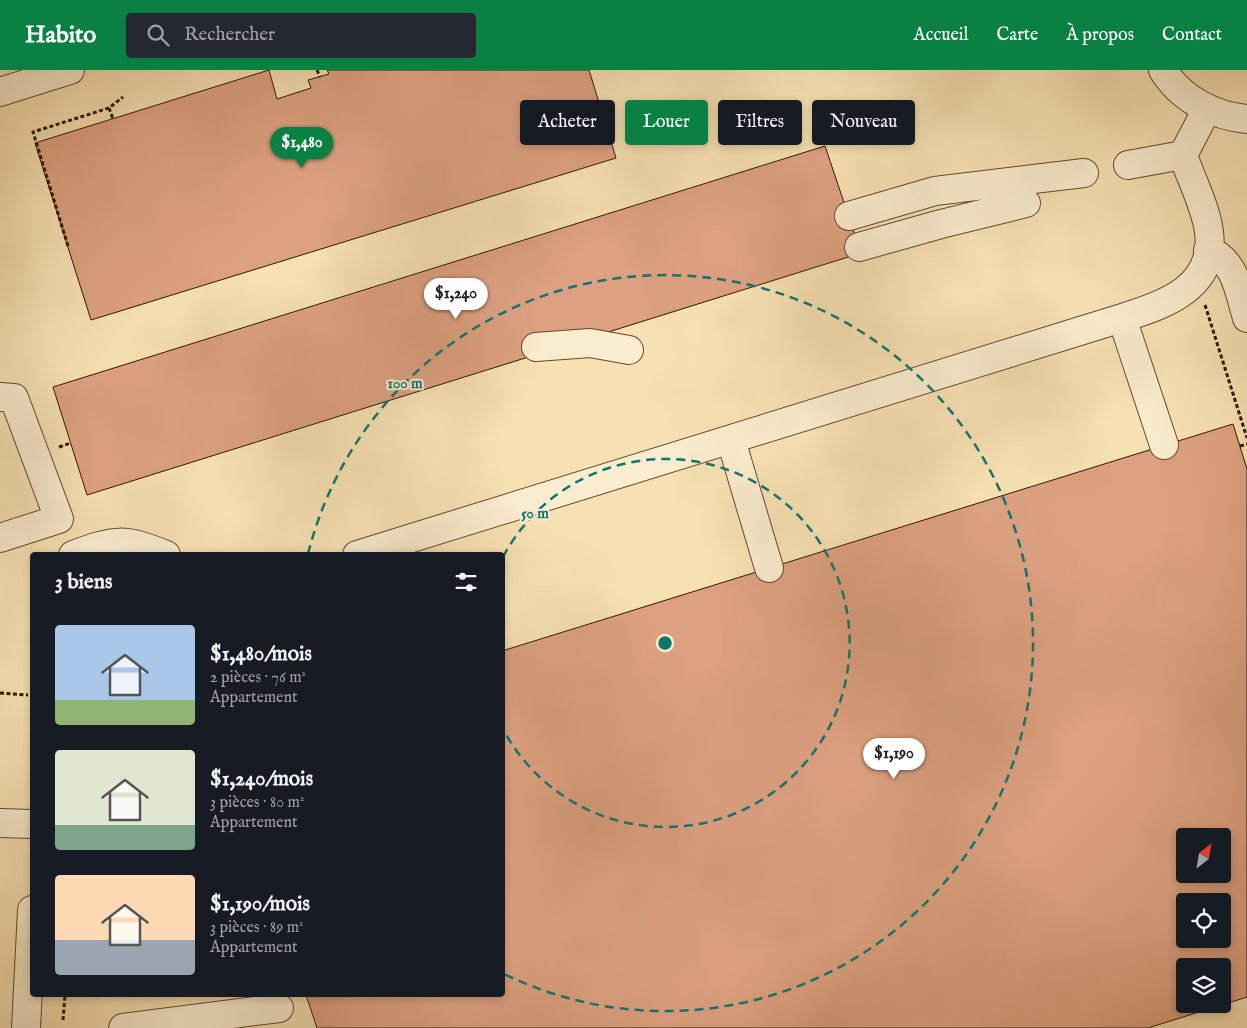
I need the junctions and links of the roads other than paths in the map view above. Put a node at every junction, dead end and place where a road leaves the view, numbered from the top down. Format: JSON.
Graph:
{"nodes":[{"id":1,"x":70,"y":70,"type":"edge"},
{"id":2,"x":1163,"y":70,"type":"edge"},
{"id":3,"x":0,"y":92,"type":"edge"},
{"id":4,"x":1207,"y":109,"type":"junction"},
{"id":5,"x":1247,"y":119,"type":"edge"},
{"id":6,"x":1183,"y":155,"type":"junction"},
{"id":7,"x":1128,"y":165,"type":"dead end"},
{"id":8,"x":1084,"y":173,"type":"dead end"},
{"id":9,"x":1026,"y":204,"type":"dead end"},
{"id":10,"x":849,"y":216,"type":"dead end"},
{"id":11,"x":859,"y":247,"type":"dead end"},
{"id":12,"x":1208,"y":250,"type":"junction"},
{"id":13,"x":1122,"y":318,"type":"junction"},
{"id":14,"x":1247,"y":318,"type":"edge"},
{"id":15,"x":536,"y":347,"type":"dead end"},
{"id":16,"x":629,"y":350,"type":"dead end"},
{"id":17,"x":0,"y":397,"type":"edge"},
{"id":18,"x":732,"y":440,"type":"junction"},
{"id":19,"x":1164,"y":445,"type":"dead end"},
{"id":20,"x":0,"y":538,"type":"edge"},
{"id":21,"x":82,"y":552,"type":"edge"},
{"id":22,"x":158,"y":552,"type":"edge"},
{"id":23,"x":367,"y":552,"type":"edge"},
{"id":24,"x":769,"y":568,"type":"dead end"},
{"id":25,"x":0,"y":822,"type":"edge"},
{"id":26,"x":30,"y":824,"type":"edge"},
{"id":27,"x":30,"y":949,"type":"edge"},
{"id":28,"x":280,"y":1008,"type":"dead end"},
{"id":29,"x":26,"y":1028,"type":"edge"},
{"id":30,"x":123,"y":1028,"type":"edge"}],
"edges":[{"from":1,"to":3,"type":"street"},
{"from":2,"to":4,"type":"street"},
{"from":4,"to":5,"type":"street"},
{"from":4,"to":6,"type":"street"},
{"from":6,"to":7,"type":"street"},
{"from":6,"to":12,"type":"street"},
{"from":8,"to":10,"type":"street"},
{"from":9,"to":11,"type":"street"},
{"from":12,"to":13,"type":"street"},
{"from":12,"to":14,"type":"street"},
{"from":13,"to":18,"type":"street"},
{"from":13,"to":19,"type":"street"},
{"from":15,"to":16,"type":"street"},
{"from":17,"to":20,"type":"street"},
{"from":18,"to":23,"type":"street"},
{"from":18,"to":24,"type":"street"},
{"from":21,"to":22,"type":"street"},
{"from":25,"to":26,"type":"street"},
{"from":27,"to":29,"type":"street"},
{"from":28,"to":30,"type":"street"}]}
